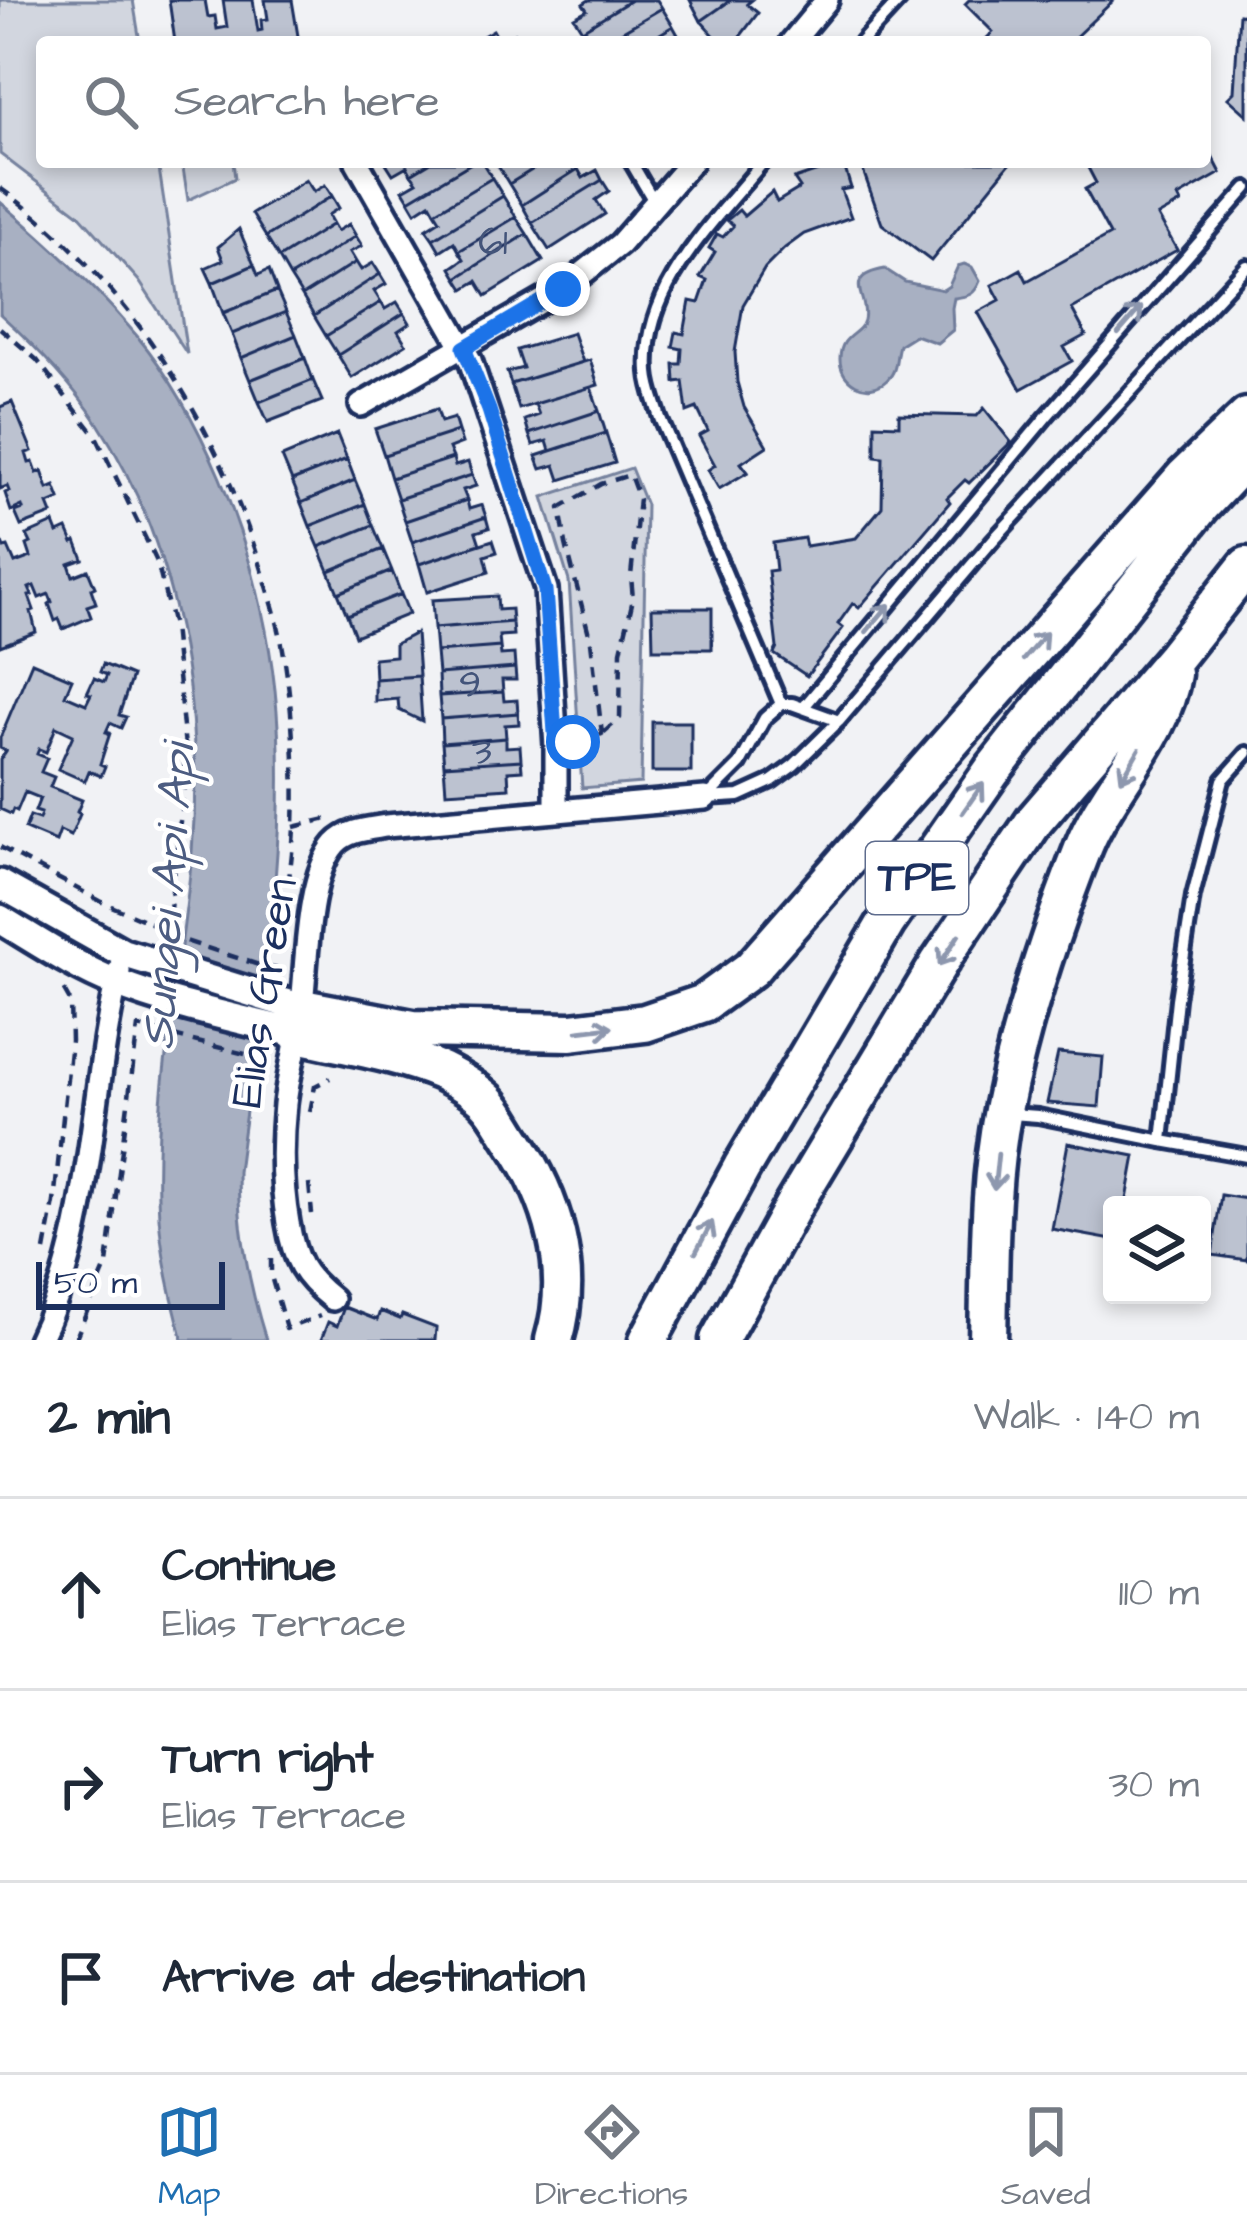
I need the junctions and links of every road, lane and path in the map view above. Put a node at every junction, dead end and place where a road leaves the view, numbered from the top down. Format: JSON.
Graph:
{"nodes":[{"id":1,"x":900,"y":0,"type":"edge"},
{"id":2,"x":817,"y":4,"type":"edge"},
{"id":3,"x":796,"y":36,"type":"edge"},
{"id":4,"x":867,"y":36,"type":"edge"},
{"id":5,"x":360,"y":168,"type":"edge"},
{"id":6,"x":635,"y":168,"type":"edge"},
{"id":7,"x":686,"y":168,"type":"edge"},
{"id":8,"x":759,"y":168,"type":"edge"},
{"id":9,"x":0,"y":188,"type":"edge"},
{"id":10,"x":1247,"y":188,"type":"edge"},
{"id":11,"x":656,"y":203,"type":"junction"},
{"id":12,"x":1247,"y":266,"type":"edge"},
{"id":13,"x":0,"y":328,"type":"edge"},
{"id":14,"x":464,"y":348,"type":"junction"},
{"id":15,"x":361,"y":405,"type":"dead end"},
{"id":16,"x":1247,"y":417,"type":"edge"},
{"id":17,"x":1247,"y":457,"type":"edge"},
{"id":18,"x":1247,"y":566,"type":"edge"},
{"id":19,"x":1174,"y":658,"type":"junction"},
{"id":20,"x":781,"y":704,"type":"junction"},
{"id":21,"x":803,"y":708,"type":"junction"},
{"id":22,"x":839,"y":721,"type":"junction"},
{"id":23,"x":602,"y":734,"type":"junction"},
{"id":24,"x":556,"y":747,"type":"junction"},
{"id":25,"x":1247,"y":753,"type":"edge"},
{"id":26,"x":705,"y":798,"type":"junction"},
{"id":27,"x":556,"y":811,"type":"junction"},
{"id":28,"x":0,"y":847,"type":"edge"},
{"id":29,"x":0,"y":884,"type":"edge"},
{"id":30,"x":0,"y":919,"type":"edge"},
{"id":31,"x":167,"y":935,"type":"junction"},
{"id":32,"x":285,"y":936,"type":"dead end"},
{"id":33,"x":124,"y":952,"type":"junction"},
{"id":34,"x":283,"y":952,"type":"dead end"},
{"id":35,"x":116,"y":983,"type":"junction"},
{"id":36,"x":62,"y":986,"type":"dead end"},
{"id":37,"x":261,"y":1012,"type":"junction"},
{"id":38,"x":300,"y":1021,"type":"junction"},
{"id":39,"x":253,"y":1057,"type":"dead end"},
{"id":40,"x":330,"y":1078,"type":"dead end"},
{"id":41,"x":1002,"y":1113,"type":"junction"},
{"id":42,"x":309,"y":1116,"type":"dead end"},
{"id":43,"x":1162,"y":1141,"type":"junction"},
{"id":44,"x":1247,"y":1156,"type":"edge"},
{"id":45,"x":307,"y":1168,"type":"dead end"},
{"id":46,"x":314,"y":1229,"type":"dead end"},
{"id":47,"x":45,"y":1249,"type":"dead end"},
{"id":48,"x":332,"y":1299,"type":"dead end"},
{"id":49,"x":39,"y":1340,"type":"edge"},
{"id":50,"x":75,"y":1340,"type":"edge"},
{"id":51,"x":554,"y":1340,"type":"edge"},
{"id":52,"x":648,"y":1340,"type":"edge"},
{"id":53,"x":719,"y":1340,"type":"edge"},
{"id":54,"x":988,"y":1340,"type":"edge"}],
"edges":[{"from":1,"to":4,"type":"lane"},
{"from":2,"to":3,"type":"street"},
{"from":5,"to":14,"type":"street"},
{"from":6,"to":11,"type":"lane"},
{"from":7,"to":11,"type":"street"},
{"from":8,"to":20,"type":"lane"},
{"from":9,"to":32,"type":"path"},
{"from":21,"to":10,"type":"lane","one_way":true},
{"from":11,"to":14,"type":"street"},
{"from":12,"to":22,"type":"lane"},
{"from":13,"to":31,"type":"path"},
{"from":14,"to":15,"type":"street"},
{"from":14,"to":24,"type":"street"},
{"from":38,"to":16,"type":"highway","one_way":true},
{"from":52,"to":17,"type":"highway","number":"TPE","one_way":true},
{"from":18,"to":19,"type":"highway","number":"TPE"},
{"from":19,"to":41,"type":"highway","one_way":true},
{"from":19,"to":53,"type":"highway","number":"TPE","one_way":true},
{"from":20,"to":21,"type":"lane"},
{"from":20,"to":26,"type":"lane"},
{"from":21,"to":22,"type":"lane"},
{"from":22,"to":26,"type":"lane"},
{"from":23,"to":23,"type":"path"},
{"from":23,"to":24,"type":"path"},
{"from":24,"to":27,"type":"street"},
{"from":25,"to":43,"type":"lane"},
{"from":26,"to":27,"type":"street","name":"Elias Green"},
{"from":27,"to":38,"type":"street","name":"Elias Green"},
{"from":28,"to":31,"type":"path"},
{"from":29,"to":33,"type":"main road"},
{"from":30,"to":35,"type":"main road"},
{"from":31,"to":34,"type":"path"},
{"from":33,"to":35,"type":"street"},
{"from":33,"to":37,"type":"main road"},
{"from":35,"to":37,"type":"main road"},
{"from":35,"to":49,"type":"street"},
{"from":36,"to":47,"type":"path"},
{"from":37,"to":38,"type":"main road"},
{"from":38,"to":48,"type":"street","name":"Elias Green"},
{"from":38,"to":51,"type":"highway"},
{"from":39,"to":50,"type":"path"},
{"from":40,"to":42,"type":"path"},
{"from":41,"to":43,"type":"lane"},
{"from":41,"to":54,"type":"highway","one_way":true},
{"from":43,"to":44,"type":"lane"},
{"from":45,"to":46,"type":"path"}]}
